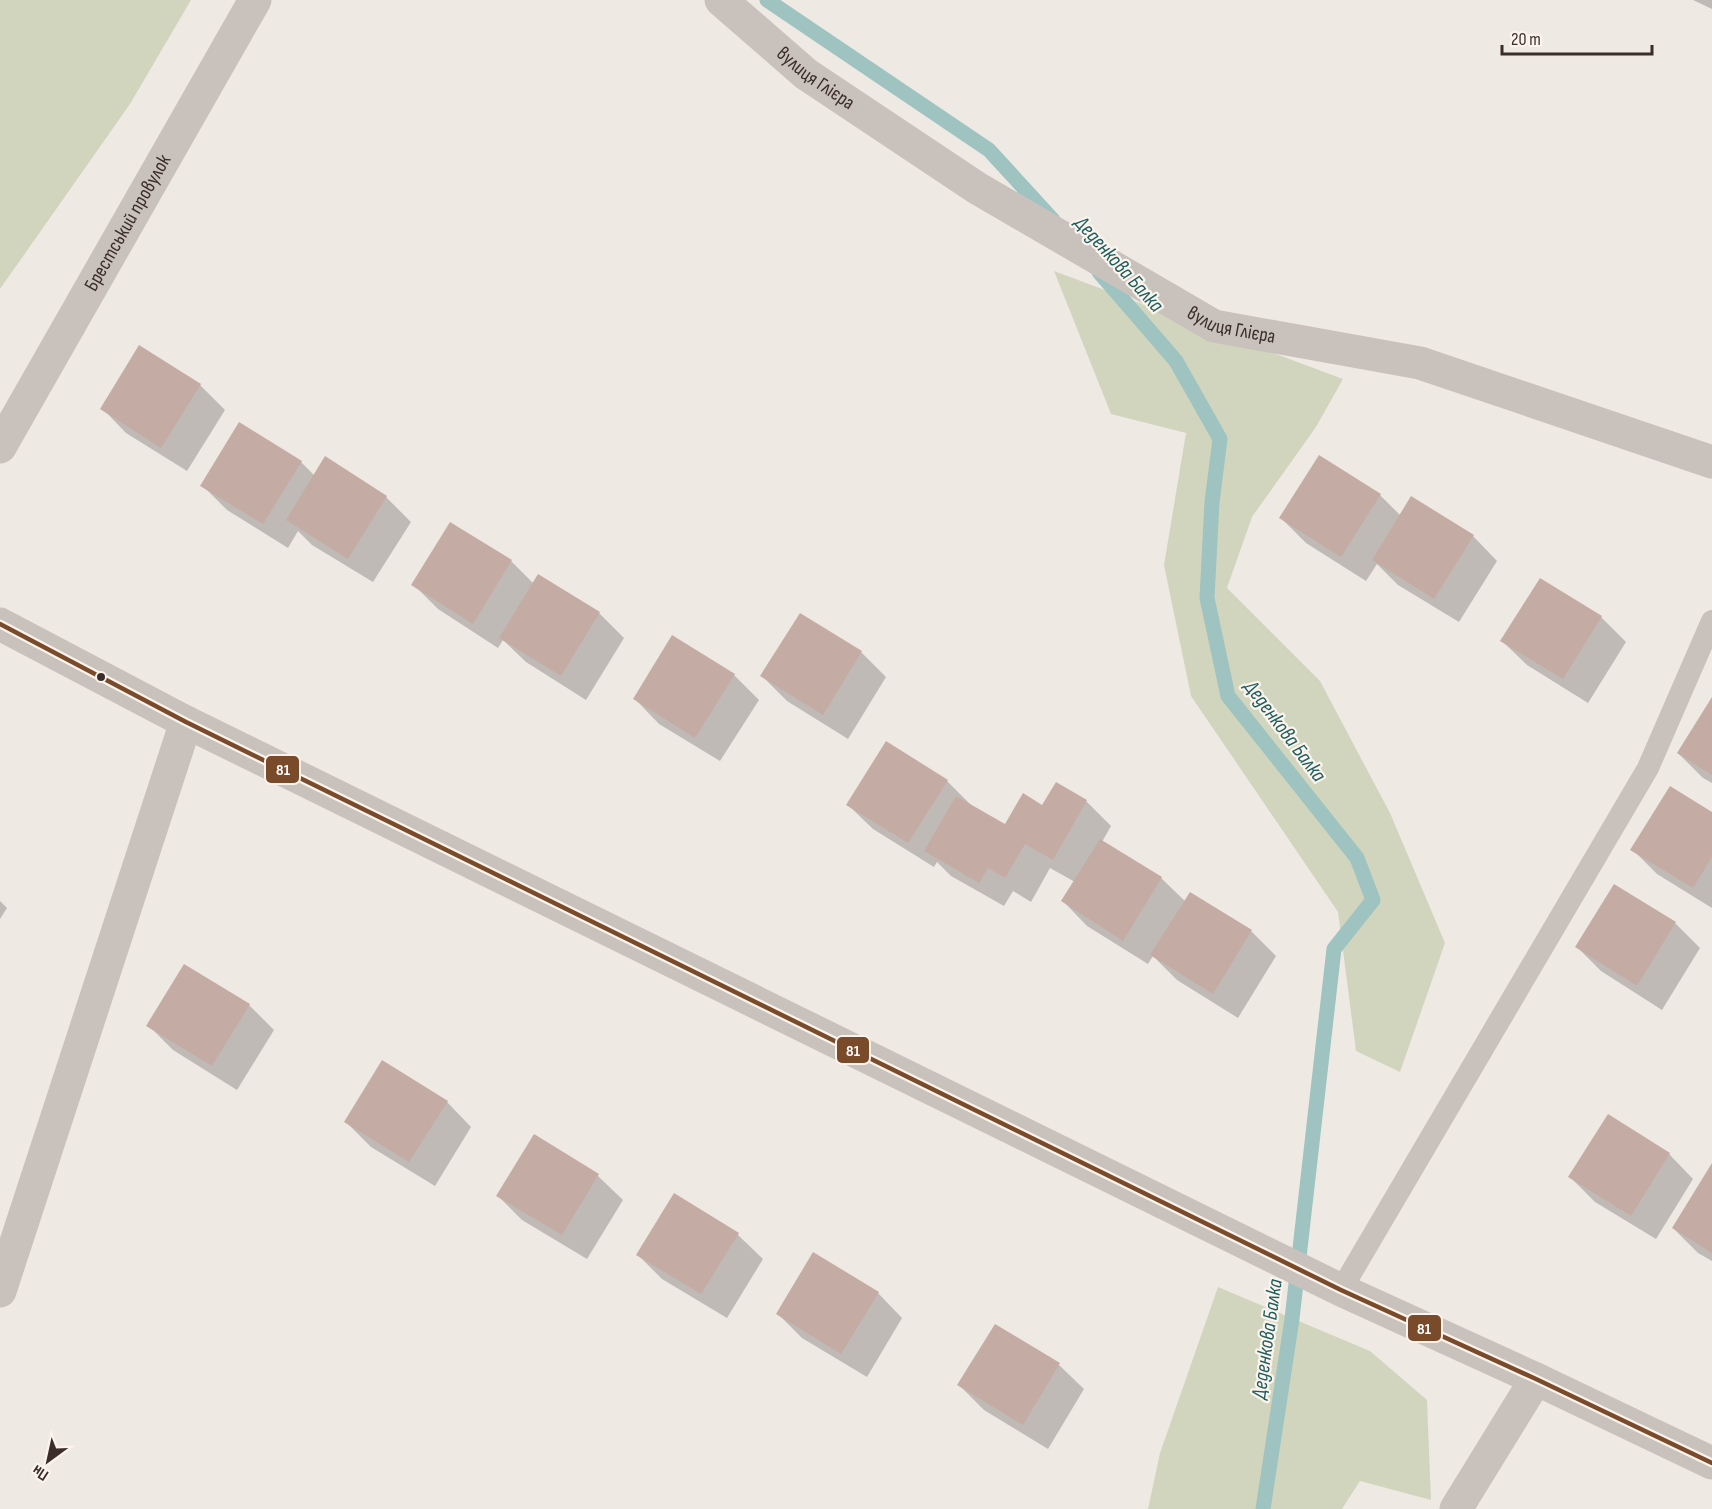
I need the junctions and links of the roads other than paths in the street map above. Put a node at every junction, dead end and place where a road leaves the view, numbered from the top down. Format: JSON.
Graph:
{"nodes":[{"id":1,"x":255,"y":0,"type":"edge"},
{"id":2,"x":721,"y":0,"type":"edge"},
{"id":3,"x":0,"y":447,"type":"edge"},
{"id":4,"x":1712,"y":462,"type":"edge"},
{"id":5,"x":1712,"y":621,"type":"edge"},
{"id":6,"x":0,"y":624,"type":"edge"},
{"id":7,"x":186,"y":722,"type":"junction"},
{"id":8,"x":1341,"y":1290,"type":"junction"},
{"id":9,"x":0,"y":1291,"type":"edge"},
{"id":10,"x":1536,"y":1379,"type":"junction"},
{"id":11,"x":1712,"y":1463,"type":"edge"},
{"id":12,"x":1456,"y":1509,"type":"edge"}],
"edges":[{"from":1,"to":3,"type":"street","name":"Брестський провулок"},
{"from":2,"to":4,"type":"street","name":"вулиця Глієра"},
{"from":5,"to":8,"type":"lane"},
{"from":6,"to":7,"type":"street"},
{"from":7,"to":8,"type":"street"},
{"from":7,"to":9,"type":"street"},
{"from":8,"to":10,"type":"street"},
{"from":10,"to":11,"type":"street"},
{"from":10,"to":12,"type":"street"}]}
